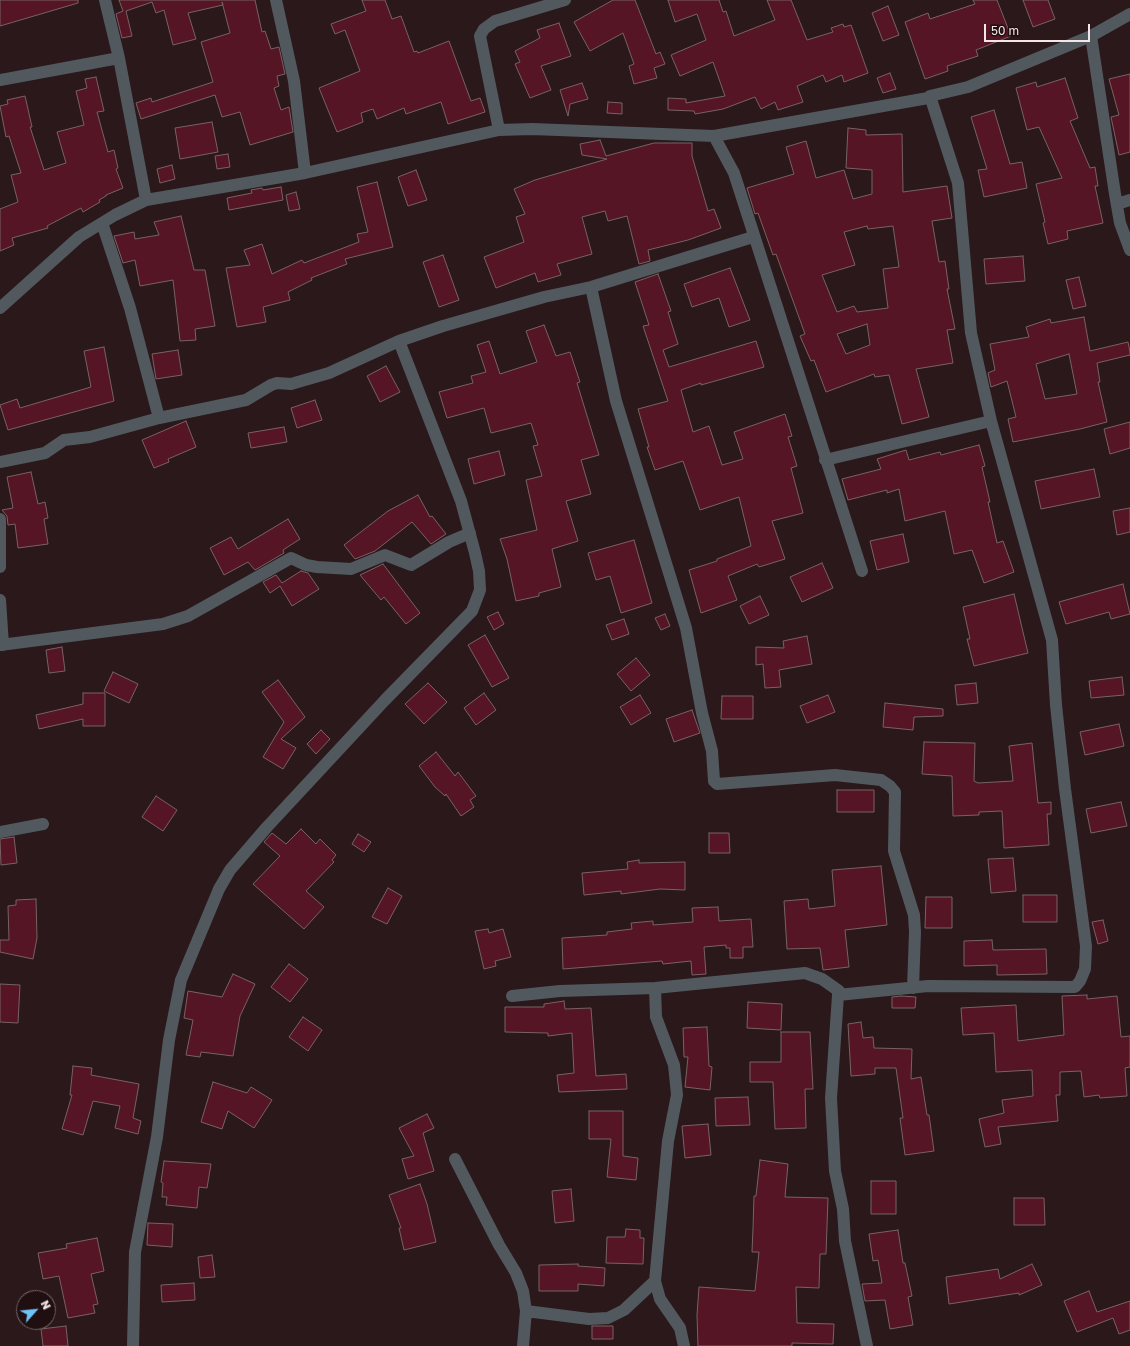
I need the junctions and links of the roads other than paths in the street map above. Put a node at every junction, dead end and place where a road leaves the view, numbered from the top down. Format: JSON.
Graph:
{"nodes":[{"id":1,"x":105,"y":0,"type":"edge"},
{"id":2,"x":276,"y":0,"type":"edge"},
{"id":3,"x":565,"y":0,"type":"edge"},
{"id":4,"x":1130,"y":14,"type":"edge"},
{"id":5,"x":1091,"y":36,"type":"junction"},
{"id":6,"x":119,"y":58,"type":"junction"},
{"id":7,"x":0,"y":80,"type":"edge"},
{"id":8,"x":930,"y":96,"type":"junction"},
{"id":9,"x":499,"y":130,"type":"junction"},
{"id":10,"x":714,"y":136,"type":"junction"},
{"id":11,"x":306,"y":173,"type":"junction"},
{"id":12,"x":146,"y":200,"type":"junction"},
{"id":13,"x":1130,"y":200,"type":"edge"},
{"id":14,"x":1117,"y":204,"type":"junction"},
{"id":15,"x":102,"y":223,"type":"junction"},
{"id":16,"x":753,"y":237,"type":"junction"},
{"id":17,"x":1130,"y":250,"type":"edge"},
{"id":18,"x":591,"y":287,"type":"junction"},
{"id":19,"x":0,"y":308,"type":"edge"},
{"id":20,"x":398,"y":341,"type":"junction"},
{"id":21,"x":159,"y":418,"type":"junction"},
{"id":22,"x":990,"y":421,"type":"junction"},
{"id":23,"x":825,"y":460,"type":"junction"},
{"id":24,"x":0,"y":462,"type":"edge"},
{"id":25,"x":0,"y":518,"type":"edge"},
{"id":26,"x":470,"y":533,"type":"junction"},
{"id":27,"x":0,"y":567,"type":"edge"},
{"id":28,"x":862,"y":571,"type":"dead end"},
{"id":29,"x":0,"y":600,"type":"edge"},
{"id":30,"x":2,"y":645,"type":"edge"},
{"id":31,"x":43,"y":824,"type":"dead end"},
{"id":32,"x":0,"y":832,"type":"edge"},
{"id":33,"x":655,"y":988,"type":"junction"},
{"id":34,"x":913,"y":988,"type":"junction"},
{"id":35,"x":838,"y":995,"type":"junction"},
{"id":36,"x":512,"y":996,"type":"dead end"},
{"id":37,"x":455,"y":1159,"type":"dead end"},
{"id":38,"x":655,"y":1281,"type":"junction"},
{"id":39,"x":526,"y":1311,"type":"junction"},
{"id":40,"x":133,"y":1346,"type":"edge"},
{"id":41,"x":523,"y":1346,"type":"edge"},
{"id":42,"x":684,"y":1346,"type":"edge"},
{"id":43,"x":867,"y":1346,"type":"edge"}],
"edges":[{"from":1,"to":6,"type":"street"},
{"from":2,"to":11,"type":"street"},
{"from":3,"to":9,"type":"street"},
{"from":4,"to":5,"type":"street"},
{"from":5,"to":8,"type":"street"},
{"from":5,"to":14,"type":"street"},
{"from":6,"to":7,"type":"street"},
{"from":6,"to":12,"type":"street"},
{"from":8,"to":10,"type":"street"},
{"from":8,"to":22,"type":"street"},
{"from":9,"to":10,"type":"street"},
{"from":9,"to":11,"type":"street"},
{"from":10,"to":16,"type":"street"},
{"from":11,"to":12,"type":"street"},
{"from":12,"to":15,"type":"street"},
{"from":13,"to":14,"type":"street"},
{"from":14,"to":17,"type":"street"},
{"from":15,"to":19,"type":"street"},
{"from":15,"to":21,"type":"street"},
{"from":16,"to":18,"type":"street"},
{"from":16,"to":23,"type":"street"},
{"from":18,"to":20,"type":"street"},
{"from":18,"to":34,"type":"street"},
{"from":20,"to":21,"type":"street"},
{"from":20,"to":26,"type":"street"},
{"from":21,"to":24,"type":"street"},
{"from":22,"to":23,"type":"street"},
{"from":22,"to":34,"type":"street"},
{"from":23,"to":28,"type":"street"},
{"from":25,"to":27,"type":"street"},
{"from":26,"to":30,"type":"street"},
{"from":26,"to":40,"type":"street"},
{"from":29,"to":30,"type":"street"},
{"from":31,"to":32,"type":"street"},
{"from":33,"to":35,"type":"street"},
{"from":33,"to":36,"type":"street"},
{"from":33,"to":38,"type":"street"},
{"from":34,"to":35,"type":"street"},
{"from":35,"to":43,"type":"street"},
{"from":37,"to":39,"type":"street"},
{"from":38,"to":39,"type":"street"},
{"from":38,"to":42,"type":"street"},
{"from":39,"to":41,"type":"street"}]}
